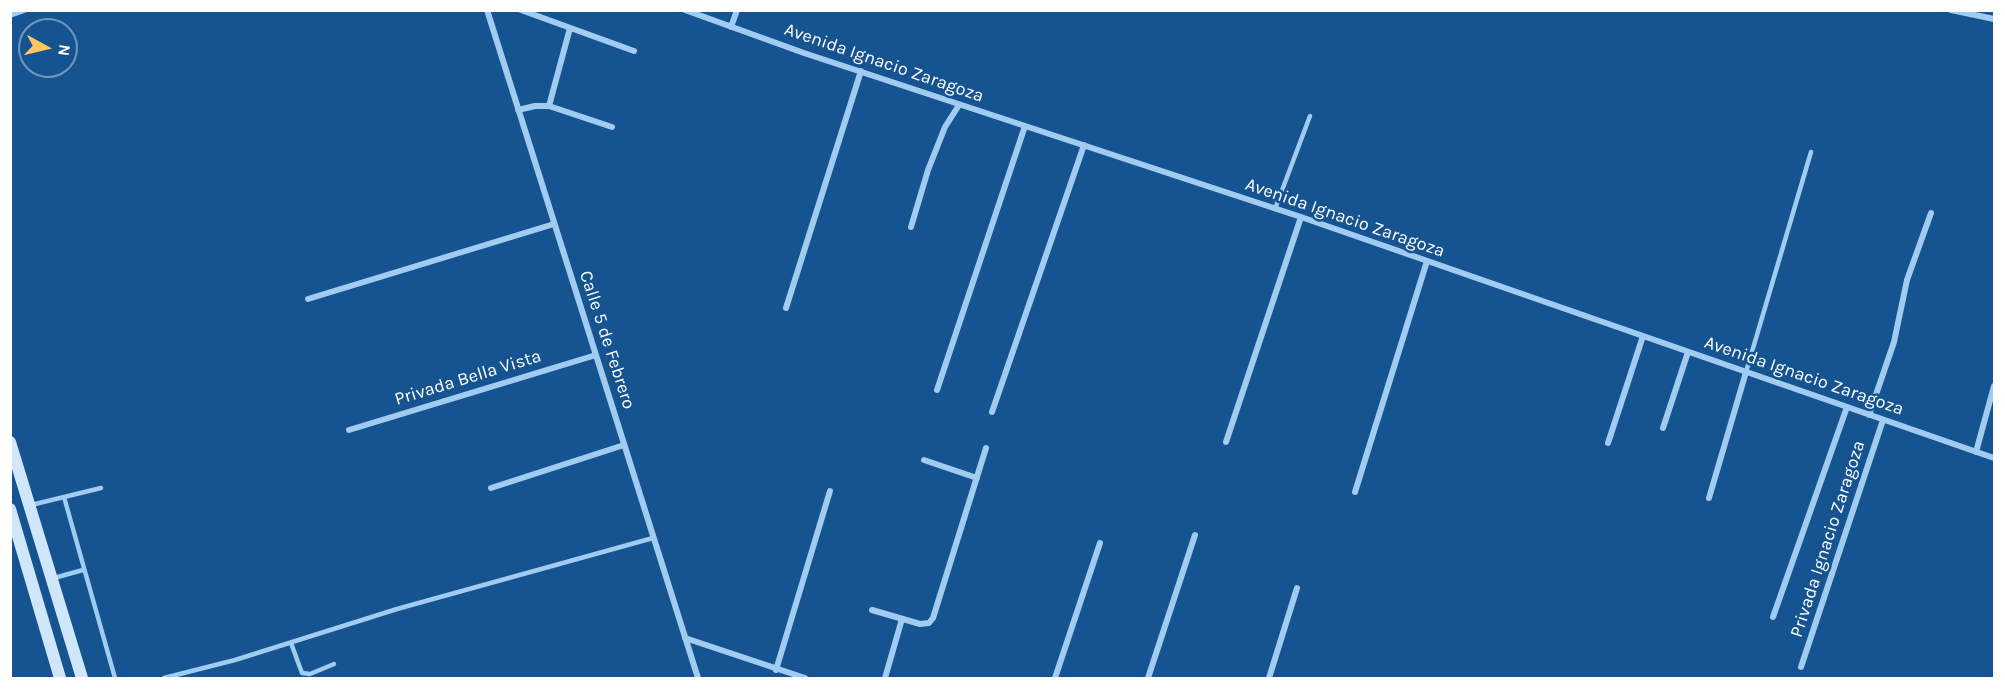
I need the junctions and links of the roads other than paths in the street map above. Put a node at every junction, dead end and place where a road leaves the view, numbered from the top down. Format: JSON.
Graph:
{"nodes":[{"id":1,"x":24,"y":10,"type":"edge"},
{"id":2,"x":487,"y":10,"type":"edge"},
{"id":3,"x":521,"y":10,"type":"edge"},
{"id":4,"x":684,"y":10,"type":"edge"},
{"id":5,"x":737,"y":10,"type":"edge"},
{"id":6,"x":1951,"y":10,"type":"edge"},
{"id":7,"x":10,"y":15,"type":"edge"},
{"id":8,"x":1995,"y":19,"type":"edge"},
{"id":9,"x":731,"y":27,"type":"junction"},
{"id":10,"x":570,"y":28,"type":"junction"},
{"id":11,"x":634,"y":51,"type":"dead end"},
{"id":12,"x":861,"y":71,"type":"junction"},
{"id":13,"x":959,"y":105,"type":"junction"},
{"id":14,"x":549,"y":106,"type":"junction"},
{"id":15,"x":518,"y":110,"type":"junction"},
{"id":16,"x":1310,"y":116,"type":"dead end"},
{"id":17,"x":1025,"y":126,"type":"junction"},
{"id":18,"x":612,"y":127,"type":"dead end"},
{"id":19,"x":1084,"y":145,"type":"junction"},
{"id":20,"x":1810,"y":152,"type":"dead end"},
{"id":21,"x":1275,"y":209,"type":"junction"},
{"id":22,"x":1930,"y":213,"type":"dead end"},
{"id":23,"x":1301,"y":218,"type":"junction"},
{"id":24,"x":554,"y":224,"type":"junction"},
{"id":25,"x":911,"y":226,"type":"dead end"},
{"id":26,"x":1427,"y":261,"type":"junction"},
{"id":27,"x":308,"y":299,"type":"dead end"},
{"id":28,"x":786,"y":308,"type":"dead end"},
{"id":29,"x":1643,"y":336,"type":"junction"},
{"id":30,"x":1688,"y":352,"type":"junction"},
{"id":31,"x":596,"y":355,"type":"junction"},
{"id":32,"x":1746,"y":372,"type":"junction"},
{"id":33,"x":1995,"y":386,"type":"edge"},
{"id":34,"x":936,"y":390,"type":"dead end"},
{"id":35,"x":1847,"y":407,"type":"junction"},
{"id":36,"x":992,"y":412,"type":"dead end"},
{"id":37,"x":1869,"y":415,"type":"junction"},
{"id":38,"x":1883,"y":420,"type":"junction"},
{"id":39,"x":1663,"y":428,"type":"dead end"},
{"id":40,"x":349,"y":430,"type":"dead end"},
{"id":41,"x":10,"y":442,"type":"edge"},
{"id":42,"x":1226,"y":442,"type":"dead end"},
{"id":43,"x":1608,"y":443,"type":"dead end"},
{"id":44,"x":624,"y":445,"type":"junction"},
{"id":45,"x":986,"y":448,"type":"dead end"},
{"id":46,"x":1976,"y":452,"type":"junction"},
{"id":47,"x":1995,"y":458,"type":"edge"},
{"id":48,"x":924,"y":460,"type":"dead end"},
{"id":49,"x":977,"y":478,"type":"junction"},
{"id":50,"x":101,"y":488,"type":"dead end"},
{"id":51,"x":491,"y":488,"type":"dead end"},
{"id":52,"x":830,"y":491,"type":"dead end"},
{"id":53,"x":1355,"y":492,"type":"dead end"},
{"id":54,"x":64,"y":497,"type":"junction"},
{"id":55,"x":1709,"y":498,"type":"dead end"},
{"id":56,"x":30,"y":506,"type":"junction"},
{"id":57,"x":10,"y":509,"type":"edge"},
{"id":58,"x":1195,"y":535,"type":"dead end"},
{"id":59,"x":653,"y":538,"type":"junction"},
{"id":60,"x":1100,"y":543,"type":"dead end"},
{"id":61,"x":83,"y":570,"type":"junction"},
{"id":62,"x":52,"y":579,"type":"junction"},
{"id":63,"x":1297,"y":588,"type":"dead end"},
{"id":64,"x":872,"y":609,"type":"dead end"},
{"id":65,"x":1773,"y":617,"type":"dead end"},
{"id":66,"x":902,"y":619,"type":"junction"},
{"id":67,"x":685,"y":638,"type":"junction"},
{"id":68,"x":291,"y":643,"type":"junction"},
{"id":69,"x":334,"y":664,"type":"dead end"},
{"id":70,"x":1801,"y":667,"type":"dead end"},
{"id":71,"x":776,"y":670,"type":"junction"},
{"id":72,"x":60,"y":678,"type":"edge"},
{"id":73,"x":82,"y":678,"type":"edge"},
{"id":74,"x":114,"y":678,"type":"edge"},
{"id":75,"x":164,"y":678,"type":"edge"},
{"id":76,"x":698,"y":678,"type":"edge"},
{"id":77,"x":805,"y":678,"type":"edge"},
{"id":78,"x":885,"y":678,"type":"edge"},
{"id":79,"x":1055,"y":678,"type":"edge"},
{"id":80,"x":1148,"y":678,"type":"edge"},
{"id":81,"x":1269,"y":678,"type":"edge"}],
"edges":[{"from":1,"to":7,"type":"street"},
{"from":2,"to":15,"type":"street","name":"Calle 5 de Febrero"},
{"from":3,"to":10,"type":"street"},
{"from":4,"to":9,"type":"street","name":"Avenida Ignacio Zaragoza"},
{"from":5,"to":9,"type":"street"},
{"from":6,"to":8,"type":"street"},
{"from":9,"to":12,"type":"street","name":"Avenida Ignacio Zaragoza"},
{"from":10,"to":11,"type":"street"},
{"from":10,"to":14,"type":"street"},
{"from":12,"to":13,"type":"street","name":"Avenida Ignacio Zaragoza"},
{"from":12,"to":28,"type":"street"},
{"from":13,"to":17,"type":"street","name":"Avenida Ignacio Zaragoza"},
{"from":13,"to":25,"type":"street"},
{"from":14,"to":15,"type":"street"},
{"from":14,"to":18,"type":"street"},
{"from":15,"to":24,"type":"street","name":"Calle 5 de Febrero"},
{"from":16,"to":21,"type":"lane"},
{"from":17,"to":19,"type":"street","name":"Avenida Ignacio Zaragoza"},
{"from":17,"to":34,"type":"street"},
{"from":19,"to":21,"type":"street","name":"Avenida Ignacio Zaragoza"},
{"from":19,"to":36,"type":"street"},
{"from":20,"to":32,"type":"lane"},
{"from":21,"to":23,"type":"street","name":"Avenida Ignacio Zaragoza"},
{"from":22,"to":37,"type":"street"},
{"from":23,"to":26,"type":"street","name":"Avenida Ignacio Zaragoza"},
{"from":23,"to":42,"type":"street"},
{"from":24,"to":27,"type":"street"},
{"from":24,"to":31,"type":"street","name":"Calle 5 de Febrero"},
{"from":26,"to":29,"type":"street","name":"Avenida Ignacio Zaragoza"},
{"from":26,"to":53,"type":"street"},
{"from":29,"to":30,"type":"street","name":"Avenida Ignacio Zaragoza"},
{"from":29,"to":43,"type":"street"},
{"from":30,"to":32,"type":"street","name":"Avenida Ignacio Zaragoza"},
{"from":30,"to":39,"type":"street"},
{"from":31,"to":40,"type":"street","name":"Privada Bella Vista"},
{"from":31,"to":44,"type":"street","name":"Calle 5 de Febrero"},
{"from":32,"to":35,"type":"street","name":"Avenida Ignacio Zaragoza"},
{"from":32,"to":55,"type":"street"},
{"from":33,"to":46,"type":"street"},
{"from":35,"to":37,"type":"street","name":"Avenida Ignacio Zaragoza"},
{"from":35,"to":65,"type":"street"},
{"from":37,"to":38,"type":"street","name":"Avenida Ignacio Zaragoza"},
{"from":38,"to":46,"type":"street","name":"Avenida Ignacio Zaragoza"},
{"from":38,"to":70,"type":"street","name":"Privada Ignacio Zaragoza"},
{"from":41,"to":56,"type":"main road"},
{"from":44,"to":51,"type":"street"},
{"from":44,"to":59,"type":"street","name":"Calle 5 de Febrero"},
{"from":45,"to":49,"type":"street"},
{"from":46,"to":47,"type":"street","name":"Avenida Ignacio Zaragoza"},
{"from":48,"to":49,"type":"street"},
{"from":49,"to":66,"type":"street"},
{"from":50,"to":54,"type":"lane"},
{"from":52,"to":71,"type":"street"},
{"from":54,"to":56,"type":"lane"},
{"from":54,"to":61,"type":"lane"},
{"from":56,"to":62,"type":"main road"},
{"from":57,"to":72,"type":"main road"},
{"from":58,"to":80,"type":"street"},
{"from":59,"to":67,"type":"street","name":"Calle 5 de Febrero"},
{"from":59,"to":68,"type":"lane"},
{"from":60,"to":79,"type":"street"},
{"from":61,"to":62,"type":"lane"},
{"from":61,"to":74,"type":"lane"},
{"from":62,"to":73,"type":"main road"},
{"from":63,"to":81,"type":"street"},
{"from":64,"to":66,"type":"street"},
{"from":66,"to":78,"type":"street"},
{"from":67,"to":71,"type":"street"},
{"from":67,"to":76,"type":"street","name":"Calle 5 de Febrero"},
{"from":68,"to":69,"type":"lane"},
{"from":68,"to":75,"type":"lane"},
{"from":71,"to":77,"type":"street"}]}
